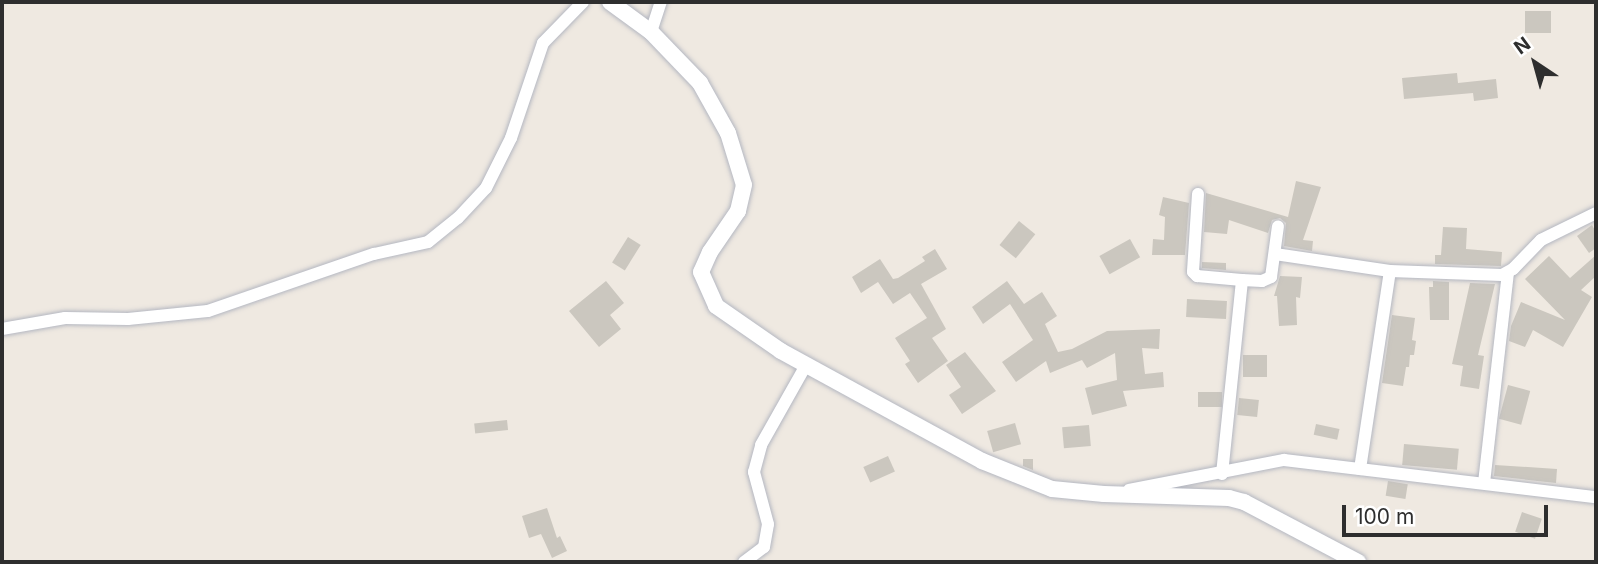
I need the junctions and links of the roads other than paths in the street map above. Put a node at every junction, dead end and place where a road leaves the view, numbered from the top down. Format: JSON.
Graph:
{"nodes":[{"id":1,"x":583,"y":2,"type":"edge"},
{"id":2,"x":610,"y":2,"type":"edge"},
{"id":3,"x":661,"y":2,"type":"edge"},
{"id":4,"x":651,"y":32,"type":"junction"},
{"id":5,"x":1198,"y":194,"type":"dead end"},
{"id":6,"x":1596,"y":213,"type":"edge"},
{"id":7,"x":1278,"y":226,"type":"dead end"},
{"id":8,"x":1275,"y":254,"type":"junction"},
{"id":9,"x":1390,"y":271,"type":"junction"},
{"id":10,"x":1508,"y":273,"type":"junction"},
{"id":11,"x":1242,"y":280,"type":"junction"},
{"id":12,"x":2,"y":329,"type":"edge"},
{"id":13,"x":806,"y":365,"type":"junction"},
{"id":14,"x":1360,"y":469,"type":"junction"},
{"id":15,"x":1222,"y":474,"type":"junction"},
{"id":16,"x":1484,"y":483,"type":"junction"},
{"id":17,"x":1104,"y":494,"type":"junction"},
{"id":18,"x":1596,"y":497,"type":"edge"},
{"id":19,"x":744,"y":562,"type":"edge"},
{"id":20,"x":1358,"y":562,"type":"edge"}],
"edges":[{"from":1,"to":12,"type":"street"},
{"from":2,"to":4,"type":"street"},
{"from":3,"to":4,"type":"street"},
{"from":4,"to":13,"type":"street"},
{"from":5,"to":11,"type":"street"},
{"from":6,"to":10,"type":"street"},
{"from":7,"to":8,"type":"street"},
{"from":8,"to":9,"type":"street"},
{"from":8,"to":11,"type":"street"},
{"from":9,"to":10,"type":"street"},
{"from":9,"to":14,"type":"street"},
{"from":10,"to":16,"type":"street"},
{"from":11,"to":15,"type":"street"},
{"from":13,"to":17,"type":"street"},
{"from":13,"to":19,"type":"street"},
{"from":14,"to":15,"type":"street"},
{"from":14,"to":16,"type":"street"},
{"from":15,"to":17,"type":"street"},
{"from":16,"to":18,"type":"street"},
{"from":17,"to":20,"type":"street"}]}
